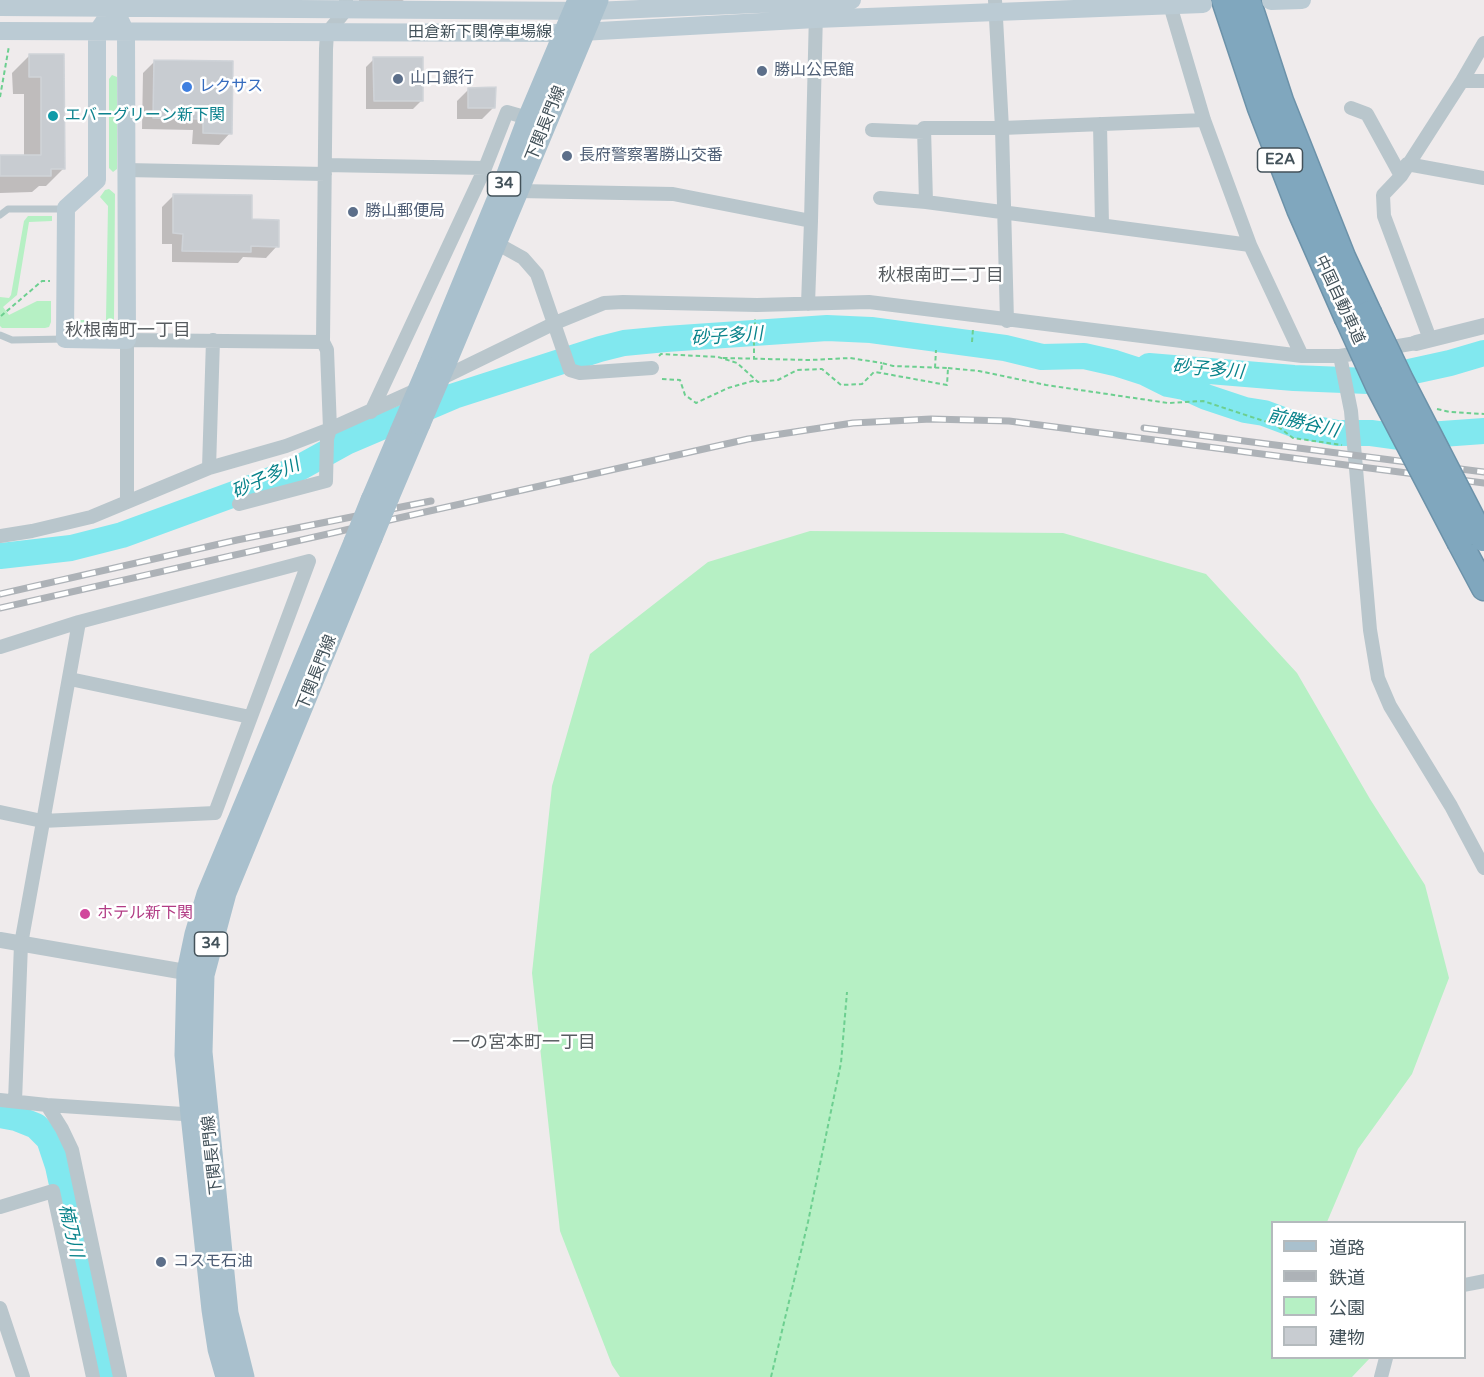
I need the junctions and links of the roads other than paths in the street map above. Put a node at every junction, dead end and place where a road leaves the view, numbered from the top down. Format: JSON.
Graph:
{"nodes":[{"id":1,"x":852,"y":0,"type":"edge"},
{"id":2,"x":1260,"y":0,"type":"edge"},
{"id":3,"x":1302,"y":0,"type":"edge"},
{"id":4,"x":1213,"y":2,"type":"edge"},
{"id":5,"x":33,"y":3,"type":"edge"},
{"id":6,"x":191,"y":4,"type":"edge"},
{"id":7,"x":1170,"y":4,"type":"junction"},
{"id":8,"x":346,"y":5,"type":"edge"},
{"id":9,"x":585,"y":6,"type":"edge"},
{"id":10,"x":0,"y":7,"type":"edge"},
{"id":11,"x":114,"y":7,"type":"junction"},
{"id":12,"x":816,"y":7,"type":"edge"},
{"id":13,"x":995,"y":7,"type":"edge"},
{"id":14,"x":97,"y":32,"type":"junction"},
{"id":15,"x":573,"y":32,"type":"junction"},
{"id":16,"x":126,"y":33,"type":"junction"},
{"id":17,"x":327,"y":33,"type":"junction"},
{"id":18,"x":5,"y":39,"type":"edge"},
{"id":19,"x":1484,"y":43,"type":"edge"},
{"id":20,"x":1462,"y":81,"type":"junction"},
{"id":21,"x":1484,"y":81,"type":"edge"},
{"id":22,"x":1351,"y":108,"type":"dead end"},
{"id":23,"x":528,"y":118,"type":"junction"},
{"id":24,"x":1204,"y":120,"type":"junction"},
{"id":25,"x":1100,"y":124,"type":"junction"},
{"id":26,"x":1002,"y":128,"type":"junction"},
{"id":27,"x":872,"y":130,"type":"dead end"},
{"id":28,"x":924,"y":132,"type":"junction"},
{"id":29,"x":486,"y":168,"type":"junction"},
{"id":30,"x":325,"y":170,"type":"junction"},
{"id":31,"x":1404,"y":170,"type":"junction"},
{"id":32,"x":126,"y":177,"type":"junction"},
{"id":33,"x":1484,"y":178,"type":"edge"},
{"id":34,"x":97,"y":180,"type":"junction"},
{"id":35,"x":519,"y":191,"type":"junction"},
{"id":36,"x":880,"y":198,"type":"dead end"},
{"id":37,"x":927,"y":202,"type":"junction"},
{"id":38,"x":66,"y":208,"type":"junction"},
{"id":39,"x":1005,"y":211,"type":"junction"},
{"id":40,"x":0,"y":215,"type":"edge"},
{"id":41,"x":812,"y":221,"type":"junction"},
{"id":42,"x":1102,"y":225,"type":"junction"},
{"id":43,"x":496,"y":243,"type":"junction"},
{"id":44,"x":1250,"y":245,"type":"junction"},
{"id":45,"x":808,"y":304,"type":"junction"},
{"id":46,"x":1358,"y":315,"type":"junction"},
{"id":47,"x":1007,"y":321,"type":"junction"},
{"id":48,"x":555,"y":323,"type":"junction"},
{"id":49,"x":1484,"y":326,"type":"edge"},
{"id":50,"x":0,"y":335,"type":"edge"},
{"id":51,"x":65,"y":339,"type":"junction"},
{"id":52,"x":127,"y":340,"type":"junction"},
{"id":53,"x":213,"y":340,"type":"junction"},
{"id":54,"x":1423,"y":341,"type":"junction"},
{"id":55,"x":323,"y":342,"type":"junction"},
{"id":56,"x":1302,"y":356,"type":"junction"},
{"id":57,"x":1341,"y":362,"type":"junction"},
{"id":58,"x":437,"y":365,"type":"junction"},
{"id":59,"x":652,"y":368,"type":"road end"},
{"id":60,"x":371,"y":412,"type":"junction"},
{"id":61,"x":329,"y":434,"type":"junction"},
{"id":62,"x":209,"y":468,"type":"junction"},
{"id":63,"x":380,"y":499,"type":"junction"},
{"id":64,"x":127,"y":502,"type":"junction"},
{"id":65,"x":239,"y":504,"type":"dead end"},
{"id":66,"x":0,"y":536,"type":"edge"},
{"id":67,"x":1484,"y":540,"type":"edge"},
{"id":68,"x":1484,"y":588,"type":"edge"},
{"id":69,"x":79,"y":622,"type":"junction"},
{"id":70,"x":0,"y":647,"type":"edge"},
{"id":71,"x":70,"y":678,"type":"junction"},
{"id":72,"x":250,"y":717,"type":"junction"},
{"id":73,"x":0,"y":812,"type":"edge"},
{"id":74,"x":42,"y":821,"type":"junction"},
{"id":75,"x":1484,"y":868,"type":"edge"},
{"id":76,"x":0,"y":940,"type":"edge"},
{"id":77,"x":21,"y":944,"type":"junction"},
{"id":78,"x":196,"y":973,"type":"junction"},
{"id":79,"x":0,"y":1100,"type":"edge"},
{"id":80,"x":15,"y":1101,"type":"junction"},
{"id":81,"x":47,"y":1105,"type":"junction"},
{"id":82,"x":200,"y":1115,"type":"junction"},
{"id":83,"x":0,"y":1207,"type":"edge"},
{"id":84,"x":1484,"y":1281,"type":"edge"},
{"id":85,"x":1466,"y":1285,"type":"edge"},
{"id":86,"x":0,"y":1308,"type":"edge"},
{"id":87,"x":1386,"y":1359,"type":"edge"},
{"id":88,"x":23,"y":1377,"type":"edge"},
{"id":89,"x":93,"y":1377,"type":"edge"},
{"id":90,"x":120,"y":1377,"type":"edge"},
{"id":91,"x":226,"y":1377,"type":"edge"},
{"id":92,"x":244,"y":1377,"type":"edge"},
{"id":93,"x":1381,"y":1377,"type":"edge"}],
"edges":[{"from":1,"to":12,"type":"main road","name":"田倉新下関停車場線"},
{"from":2,"to":3,"type":"main road"},
{"from":2,"to":46,"type":"highway","name":"中国自動車道","number":"E2A"},
{"from":4,"to":7,"type":"main road","name":"田倉新下関停車場線"},
{"from":4,"to":46,"type":"highway","name":"中国自動車道","number":"E2A"},
{"from":5,"to":10,"type":"main road","name":"田倉新下関停車場線"},
{"from":5,"to":11,"type":"main road","name":"田倉新下関停車場線"},
{"from":6,"to":8,"type":"main road","name":"田倉新下関停車場線"},
{"from":6,"to":11,"type":"main road","name":"田倉新下関停車場線"},
{"from":7,"to":13,"type":"main road","name":"田倉新下関停車場線"},
{"from":7,"to":24,"type":"street"},
{"from":8,"to":9,"type":"main road","name":"田倉新下関停車場線"},
{"from":8,"to":17,"type":"street"},
{"from":9,"to":12,"type":"main road","name":"田倉新下関停車場線"},
{"from":9,"to":15,"type":"main road","name":"下関長門線","number":"34"},
{"from":11,"to":14,"type":"main road"},
{"from":11,"to":16,"type":"main road"},
{"from":12,"to":13,"type":"main road","name":"田倉新下関停車場線"},
{"from":12,"to":15,"type":"main road","name":"田倉新下関停車場線"},
{"from":12,"to":41,"type":"street"},
{"from":13,"to":26,"type":"street"},
{"from":14,"to":16,"type":"main road","name":"田倉新下関停車場線"},
{"from":14,"to":18,"type":"main road","name":"田倉新下関停車場線"},
{"from":14,"to":34,"type":"main road"},
{"from":15,"to":17,"type":"main road","name":"田倉新下関停車場線"},
{"from":15,"to":23,"type":"main road","name":"下関長門線","number":"34"},
{"from":15,"to":35,"type":"main road","name":"下関長門線","number":"34"},
{"from":16,"to":17,"type":"main road","name":"田倉新下関停車場線"},
{"from":16,"to":32,"type":"main road"},
{"from":17,"to":30,"type":"street"},
{"from":19,"to":20,"type":"street"},
{"from":20,"to":21,"type":"street"},
{"from":20,"to":31,"type":"street"},
{"from":22,"to":31,"type":"street"},
{"from":23,"to":29,"type":"street"},
{"from":23,"to":58,"type":"main road","name":"下関長門線","number":"34"},
{"from":24,"to":25,"type":"street"},
{"from":24,"to":44,"type":"street"},
{"from":25,"to":26,"type":"street"},
{"from":25,"to":42,"type":"street"},
{"from":26,"to":28,"type":"street"},
{"from":26,"to":39,"type":"street"},
{"from":27,"to":28,"type":"street"},
{"from":28,"to":37,"type":"street"},
{"from":29,"to":30,"type":"street"},
{"from":29,"to":60,"type":"street"},
{"from":30,"to":32,"type":"street"},
{"from":30,"to":55,"type":"street"},
{"from":31,"to":33,"type":"street"},
{"from":31,"to":54,"type":"street"},
{"from":32,"to":34,"type":"main road"},
{"from":32,"to":52,"type":"main road"},
{"from":34,"to":38,"type":"main road"},
{"from":35,"to":41,"type":"street"},
{"from":35,"to":43,"type":"main road","name":"下関長門線","number":"34"},
{"from":36,"to":37,"type":"street"},
{"from":37,"to":39,"type":"street"},
{"from":38,"to":40,"type":"lane"},
{"from":38,"to":51,"type":"main road"},
{"from":39,"to":42,"type":"street"},
{"from":39,"to":47,"type":"street"},
{"from":41,"to":45,"type":"street"},
{"from":42,"to":44,"type":"street"},
{"from":43,"to":48,"type":"street"},
{"from":43,"to":58,"type":"main road","name":"下関長門線","number":"34"},
{"from":44,"to":56,"type":"street"},
{"from":45,"to":47,"type":"street"},
{"from":45,"to":48,"type":"street"},
{"from":46,"to":67,"type":"highway","name":"中国自動車道","number":"E2A","bridge":true},
{"from":46,"to":68,"type":"highway","name":"中国自動車道","number":"E2A","bridge":true},
{"from":47,"to":56,"type":"street"},
{"from":48,"to":59,"type":"street"},
{"from":48,"to":60,"type":"street"},
{"from":49,"to":54,"type":"street"},
{"from":50,"to":51,"type":"lane"},
{"from":51,"to":52,"type":"main road"},
{"from":52,"to":53,"type":"street"},
{"from":52,"to":64,"type":"street"},
{"from":53,"to":55,"type":"street"},
{"from":53,"to":62,"type":"street"},
{"from":54,"to":57,"type":"street"},
{"from":55,"to":61,"type":"street"},
{"from":56,"to":57,"type":"street"},
{"from":57,"to":75,"type":"street"},
{"from":58,"to":63,"type":"main road","name":"下関長門線","number":"34","bridge":true},
{"from":58,"to":63,"type":"main road","name":"下関長門線","number":"34","bridge":true},
{"from":60,"to":61,"type":"street"},
{"from":61,"to":62,"type":"street"},
{"from":61,"to":65,"type":"street"},
{"from":62,"to":64,"type":"street"},
{"from":63,"to":78,"type":"main road","name":"下関長門線","number":"34","bridge":true},
{"from":64,"to":66,"type":"street"},
{"from":69,"to":70,"type":"street"},
{"from":69,"to":71,"type":"street"},
{"from":69,"to":72,"type":"street"},
{"from":71,"to":72,"type":"street"},
{"from":71,"to":74,"type":"street"},
{"from":72,"to":74,"type":"street"},
{"from":73,"to":74,"type":"street"},
{"from":74,"to":77,"type":"street"},
{"from":76,"to":77,"type":"street"},
{"from":77,"to":78,"type":"street"},
{"from":77,"to":80,"type":"street"},
{"from":78,"to":82,"type":"main road","name":"下関長門線","number":"34"},
{"from":79,"to":80,"type":"street"},
{"from":80,"to":81,"type":"street"},
{"from":81,"to":82,"type":"street"},
{"from":81,"to":90,"type":"street"},
{"from":82,"to":91,"type":"main road","name":"下関長門線","number":"34"},
{"from":82,"to":92,"type":"main road","name":"下関長門線","number":"34"},
{"from":83,"to":89,"type":"street"},
{"from":84,"to":85,"type":"street"},
{"from":86,"to":88,"type":"street"},
{"from":87,"to":93,"type":"street"}]}
